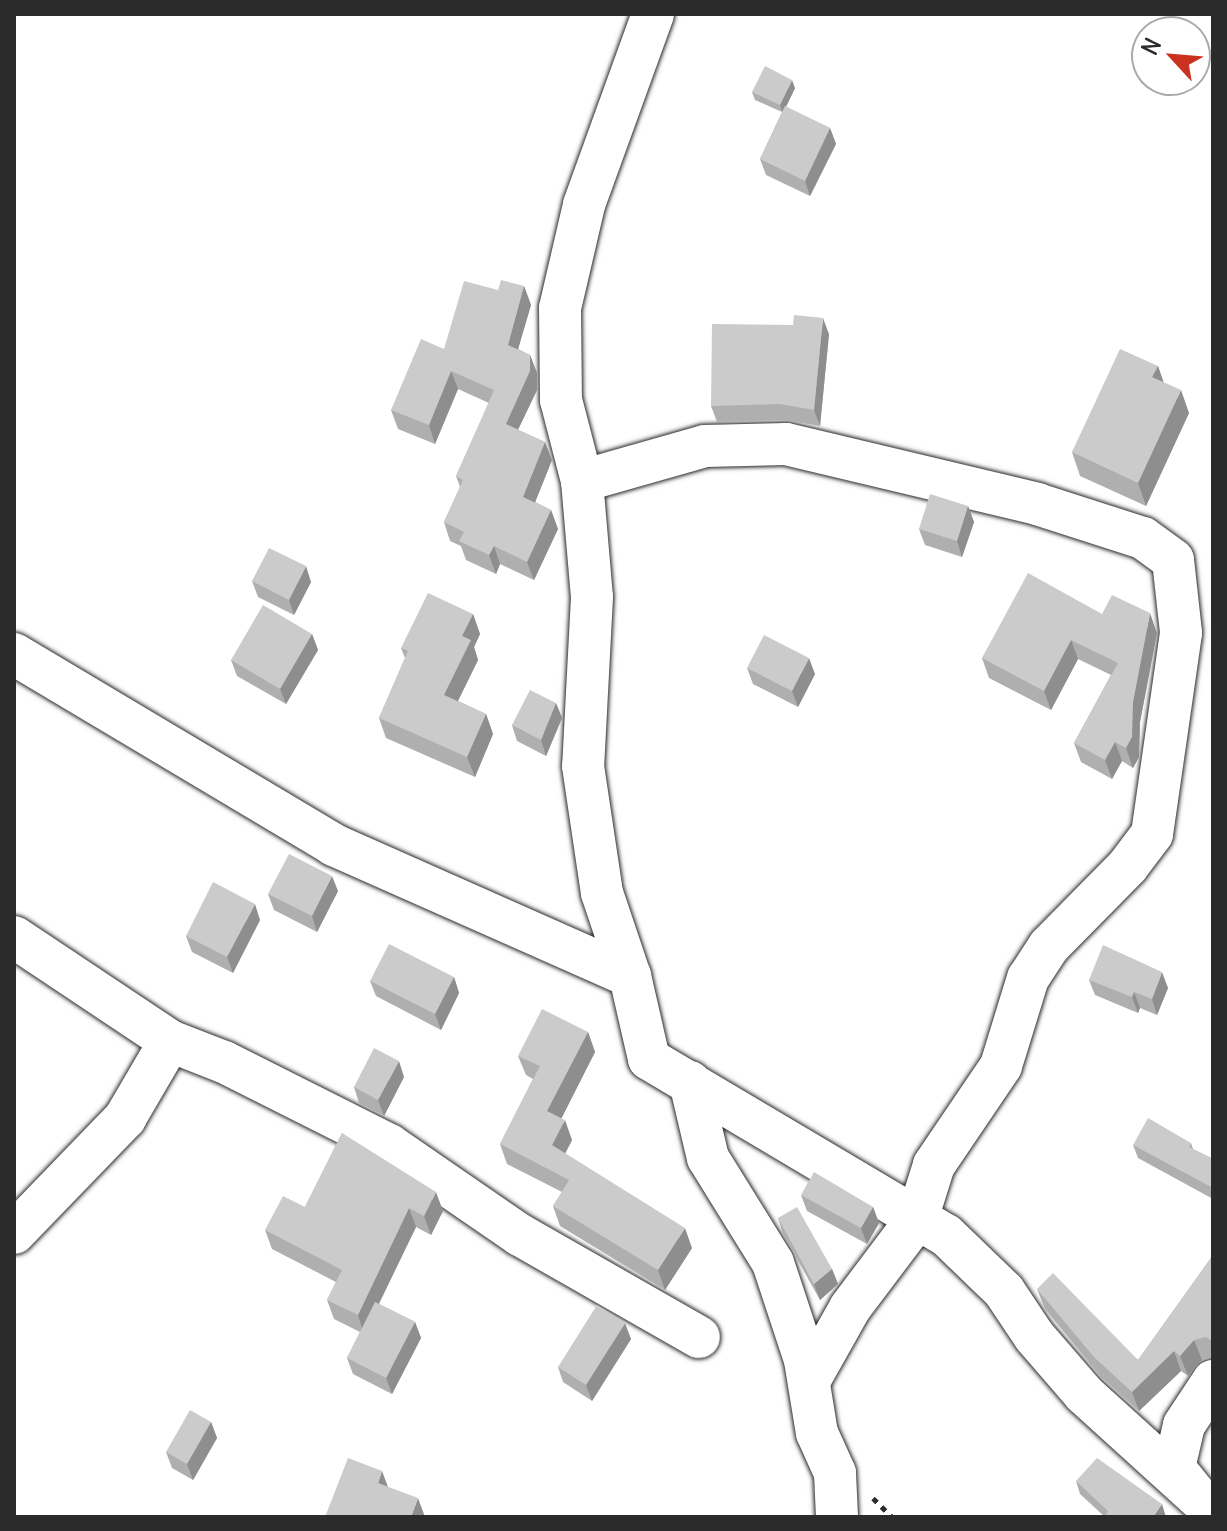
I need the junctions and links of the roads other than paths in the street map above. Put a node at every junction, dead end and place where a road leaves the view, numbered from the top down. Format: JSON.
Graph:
{"nodes":[{"id":1,"x":653,"y":14,"type":"edge"},
{"id":2,"x":582,"y":481,"type":"junction"},
{"id":3,"x":14,"y":654,"type":"edge"},
{"id":4,"x":14,"y":937,"type":"edge"},
{"id":5,"x":630,"y":976,"type":"junction"},
{"id":6,"x":170,"y":1041,"type":"junction"},
{"id":7,"x":690,"y":1082,"type":"junction"},
{"id":8,"x":917,"y":1219,"type":"junction"},
{"id":9,"x":14,"y":1233,"type":"edge"},
{"id":10,"x":699,"y":1337,"type":"dead end"},
{"id":11,"x":809,"y":1381,"type":"junction"},
{"id":12,"x":1213,"y":1381,"type":"edge"},
{"id":13,"x":1206,"y":1505,"type":"edge"},
{"id":14,"x":837,"y":1517,"type":"edge"}],
"edges":[{"from":1,"to":2,"type":"street"},
{"from":2,"to":5,"type":"street"},
{"from":2,"to":8,"type":"street"},
{"from":3,"to":5,"type":"street"},
{"from":4,"to":6,"type":"street"},
{"from":5,"to":7,"type":"street"},
{"from":6,"to":9,"type":"street"},
{"from":6,"to":10,"type":"street"},
{"from":7,"to":8,"type":"street"},
{"from":7,"to":11,"type":"street"},
{"from":8,"to":11,"type":"street"},
{"from":8,"to":13,"type":"street"},
{"from":11,"to":14,"type":"street"},
{"from":12,"to":13,"type":"street"}]}
